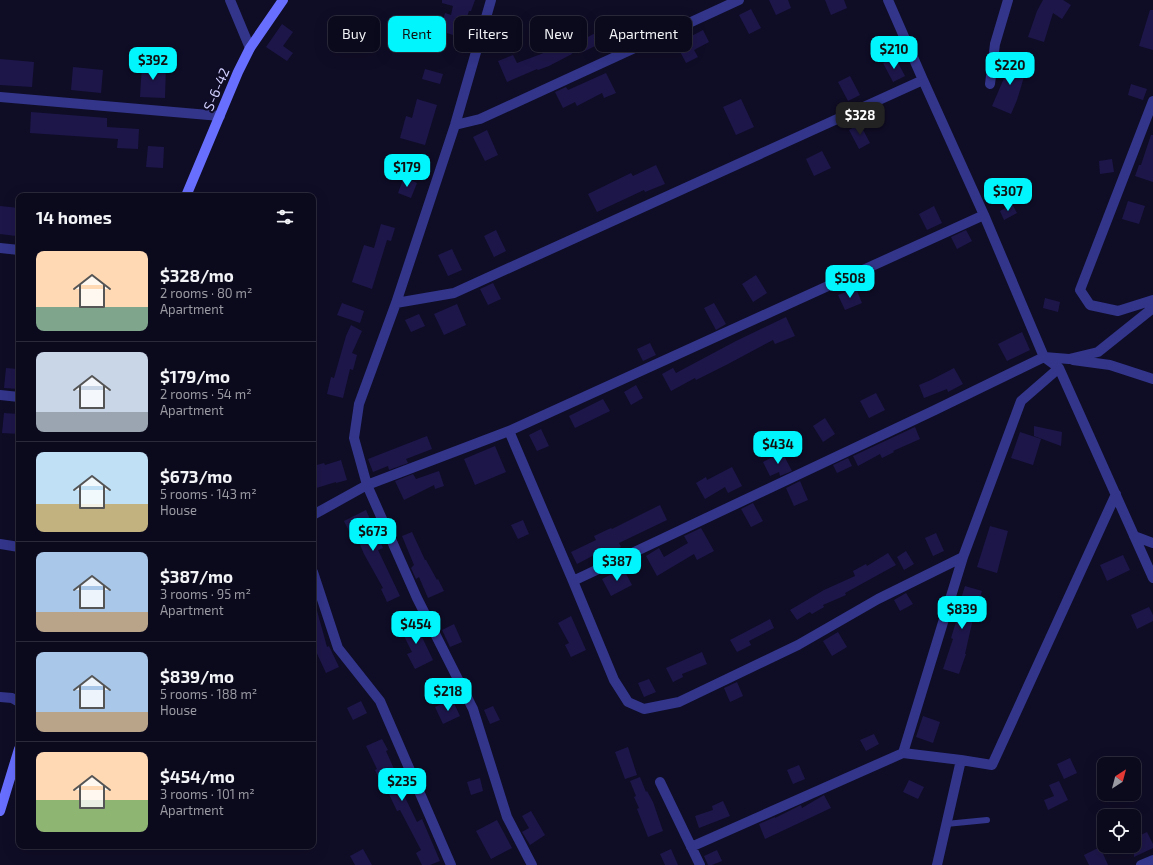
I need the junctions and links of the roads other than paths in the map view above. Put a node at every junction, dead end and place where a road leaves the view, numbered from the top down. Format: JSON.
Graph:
{"nodes":[{"id":1,"x":230,"y":0,"type":"edge"},
{"id":2,"x":284,"y":0,"type":"edge"},
{"id":3,"x":491,"y":0,"type":"edge"},
{"id":4,"x":739,"y":0,"type":"edge"},
{"id":5,"x":888,"y":0,"type":"edge"},
{"id":6,"x":1008,"y":0,"type":"edge"},
{"id":7,"x":250,"y":48,"type":"junction"},
{"id":8,"x":922,"y":80,"type":"junction"},
{"id":9,"x":990,"y":84,"type":"dead end"},
{"id":10,"x":0,"y":97,"type":"edge"},
{"id":11,"x":1153,"y":101,"type":"edge"},
{"id":12,"x":220,"y":116,"type":"junction"},
{"id":13,"x":455,"y":125,"type":"junction"},
{"id":14,"x":187,"y":193,"type":"edge"},
{"id":15,"x":984,"y":215,"type":"junction"},
{"id":16,"x":0,"y":248,"type":"edge"},
{"id":17,"x":16,"y":250,"type":"edge"},
{"id":18,"x":1153,"y":300,"type":"edge"},
{"id":19,"x":396,"y":303,"type":"junction"},
{"id":20,"x":1153,"y":308,"type":"edge"},
{"id":21,"x":1044,"y":357,"type":"junction"},
{"id":22,"x":1069,"y":359,"type":"junction"},
{"id":23,"x":1059,"y":368,"type":"junction"},
{"id":24,"x":1153,"y":379,"type":"edge"},
{"id":25,"x":0,"y":396,"type":"edge"},
{"id":26,"x":16,"y":397,"type":"edge"},
{"id":27,"x":509,"y":431,"type":"junction"},
{"id":28,"x":367,"y":485,"type":"junction"},
{"id":29,"x":1116,"y":494,"type":"junction"},
{"id":30,"x":316,"y":513,"type":"edge"},
{"id":31,"x":1134,"y":536,"type":"junction"},
{"id":32,"x":1153,"y":543,"type":"edge"},
{"id":33,"x":0,"y":544,"type":"edge"},
{"id":34,"x":16,"y":547,"type":"edge"},
{"id":35,"x":963,"y":557,"type":"junction"},
{"id":36,"x":1153,"y":578,"type":"edge"},
{"id":37,"x":573,"y":580,"type":"junction"},
{"id":38,"x":316,"y":581,"type":"edge"},
{"id":39,"x":0,"y":697,"type":"edge"},
{"id":40,"x":16,"y":700,"type":"edge"},
{"id":41,"x":902,"y":753,"type":"junction"},
{"id":42,"x":16,"y":759,"type":"edge"},
{"id":43,"x":961,"y":760,"type":"junction"},
{"id":44,"x":660,"y":782,"type":"dead end"},
{"id":45,"x":0,"y":811,"type":"edge"},
{"id":46,"x":987,"y":820,"type":"dead end"},
{"id":47,"x":946,"y":824,"type":"junction"},
{"id":48,"x":691,"y":848,"type":"junction"},
{"id":49,"x":1153,"y":860,"type":"edge"},
{"id":50,"x":451,"y":865,"type":"edge"},
{"id":51,"x":532,"y":865,"type":"edge"},
{"id":52,"x":700,"y":865,"type":"edge"},
{"id":53,"x":937,"y":865,"type":"edge"},
{"id":54,"x":1141,"y":865,"type":"edge"}],
"edges":[{"from":1,"to":7,"type":"street"},
{"from":2,"to":7,"type":"main road","name":"Տ-6-42","number":"Տ-6-42"},
{"from":3,"to":13,"type":"street"},
{"from":4,"to":13,"type":"street"},
{"from":5,"to":8,"type":"street"},
{"from":6,"to":9,"type":"street"},
{"from":7,"to":12,"type":"main road","name":"Տ-6-42","number":"Տ-6-42"},
{"from":8,"to":15,"type":"street"},
{"from":8,"to":19,"type":"street"},
{"from":10,"to":12,"type":"street"},
{"from":11,"to":18,"type":"street"},
{"from":12,"to":14,"type":"main road","name":"Տ-6-42","number":"Տ-6-42"},
{"from":13,"to":19,"type":"street"},
{"from":15,"to":21,"type":"street"},
{"from":15,"to":27,"type":"street"},
{"from":16,"to":17,"type":"street"},
{"from":19,"to":28,"type":"street"},
{"from":20,"to":22,"type":"street"},
{"from":21,"to":22,"type":"street"},
{"from":21,"to":23,"type":"street"},
{"from":21,"to":37,"type":"street"},
{"from":22,"to":24,"type":"street"},
{"from":23,"to":29,"type":"street"},
{"from":23,"to":35,"type":"street"},
{"from":25,"to":26,"type":"street"},
{"from":27,"to":28,"type":"street"},
{"from":27,"to":37,"type":"street"},
{"from":28,"to":30,"type":"street"},
{"from":28,"to":51,"type":"street"},
{"from":29,"to":31,"type":"street"},
{"from":29,"to":43,"type":"street"},
{"from":31,"to":32,"type":"street"},
{"from":31,"to":36,"type":"street"},
{"from":33,"to":34,"type":"street"},
{"from":35,"to":37,"type":"street"},
{"from":35,"to":41,"type":"street"},
{"from":38,"to":50,"type":"street"},
{"from":39,"to":40,"type":"street"},
{"from":41,"to":43,"type":"street"},
{"from":41,"to":48,"type":"street"},
{"from":42,"to":45,"type":"main road"},
{"from":43,"to":47,"type":"street"},
{"from":44,"to":48,"type":"street"},
{"from":46,"to":47,"type":"lane"},
{"from":47,"to":53,"type":"street"},
{"from":48,"to":52,"type":"street"},
{"from":49,"to":54,"type":"street"}]}
